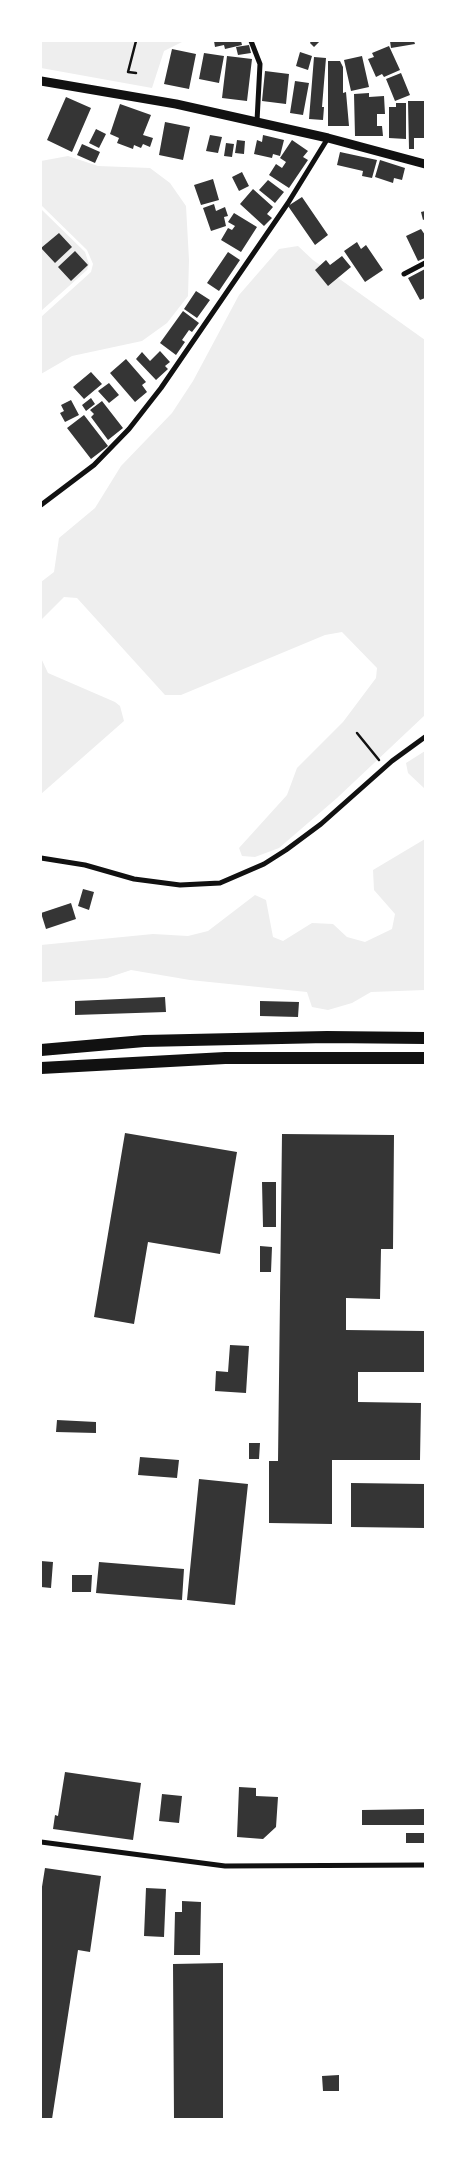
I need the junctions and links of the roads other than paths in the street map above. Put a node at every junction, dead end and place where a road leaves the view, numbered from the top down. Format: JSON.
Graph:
{"nodes":[{"id":1,"x":251,"y":41,"type":"edge"},
{"id":2,"x":41,"y":81,"type":"edge"},
{"id":3,"x":257,"y":121,"type":"junction"},
{"id":4,"x":328,"y":138,"type":"junction"},
{"id":5,"x":425,"y":164,"type":"edge"},
{"id":6,"x":425,"y":263,"type":"edge"},
{"id":7,"x":404,"y":274,"type":"dead end"},
{"id":8,"x":41,"y":505,"type":"edge"},
{"id":9,"x":425,"y":738,"type":"edge"},
{"id":10,"x":41,"y":858,"type":"edge"},
{"id":11,"x":425,"y":1038,"type":"edge"},
{"id":12,"x":41,"y":1050,"type":"edge"},
{"id":13,"x":425,"y":1058,"type":"edge"},
{"id":14,"x":41,"y":1068,"type":"edge"},
{"id":15,"x":41,"y":1842,"type":"edge"},
{"id":16,"x":425,"y":1865,"type":"edge"}],
"edges":[{"from":1,"to":3,"type":"street"},
{"from":2,"to":3,"type":"street"},
{"from":3,"to":4,"type":"street"},
{"from":4,"to":5,"type":"street"},
{"from":4,"to":8,"type":"street"},
{"from":6,"to":7,"type":"street"},
{"from":9,"to":10,"type":"street"},
{"from":11,"to":12,"type":"highway"},
{"from":13,"to":14,"type":"highway"},
{"from":15,"to":16,"type":"street"}]}
